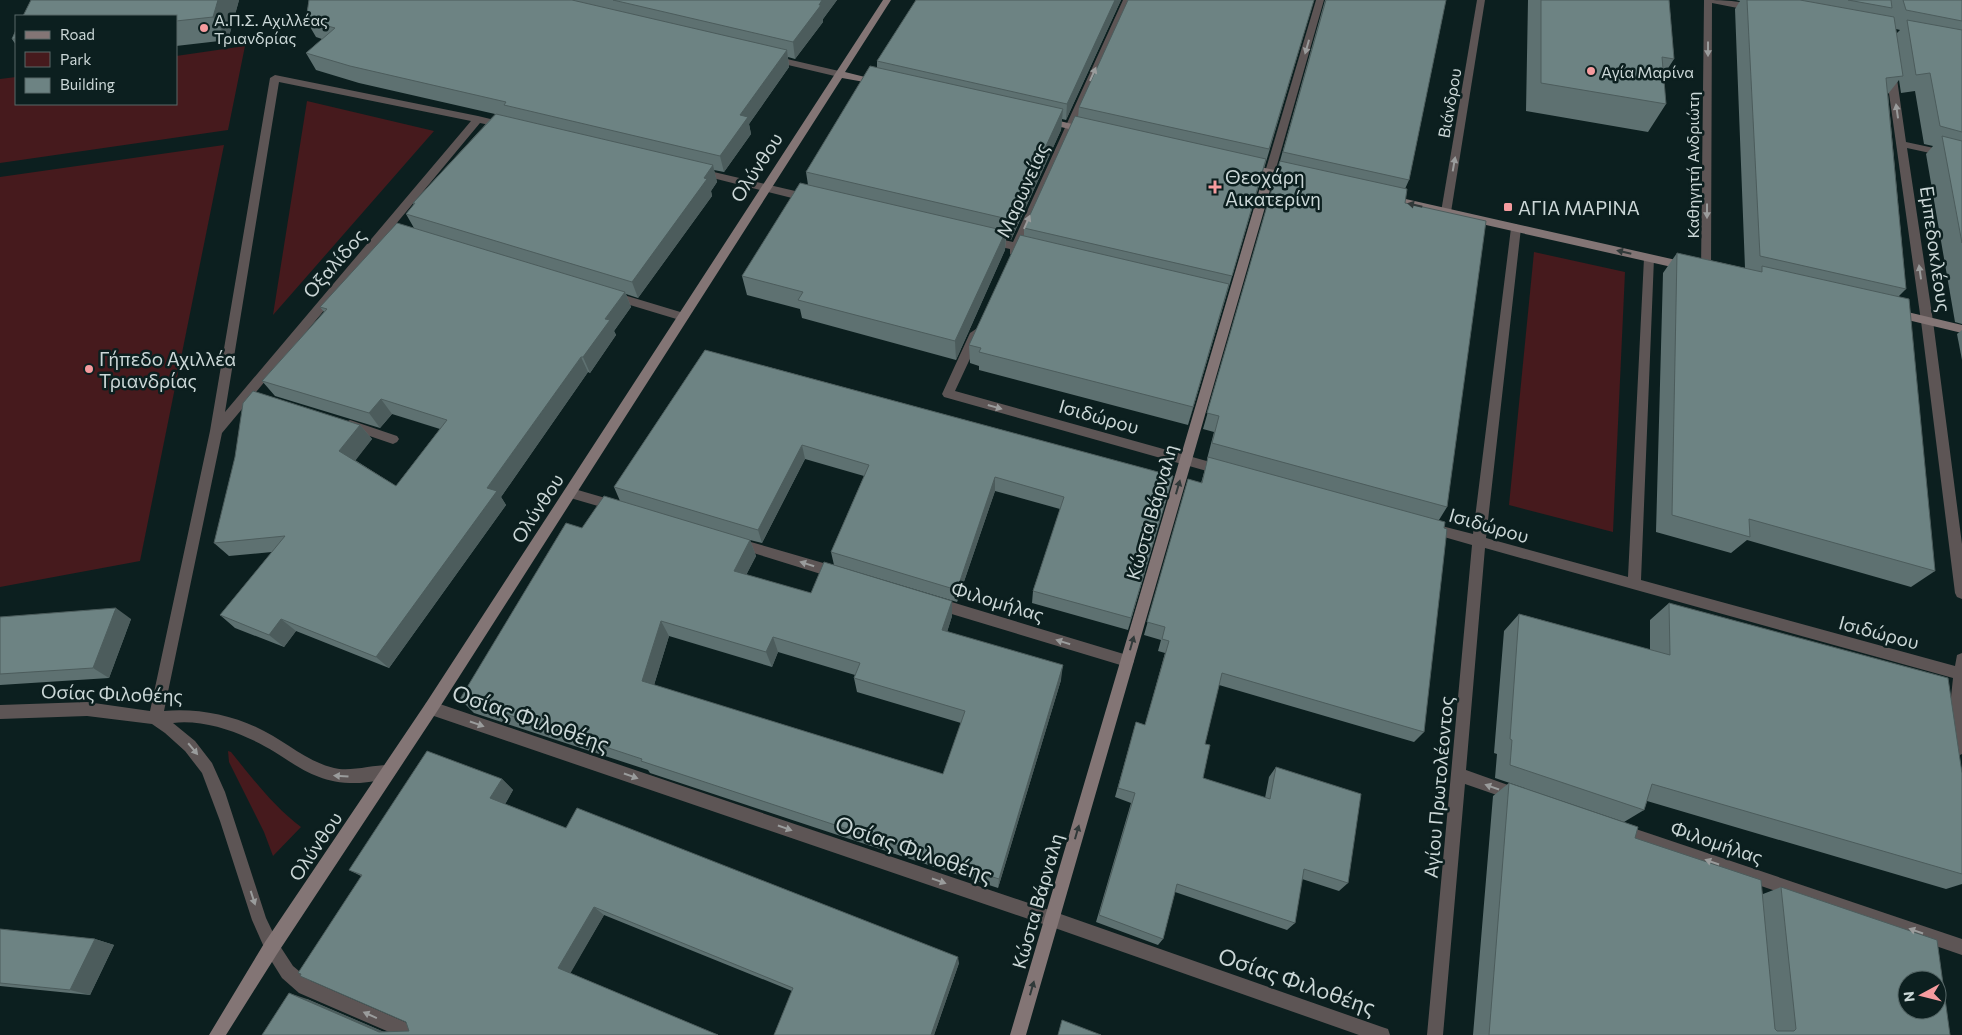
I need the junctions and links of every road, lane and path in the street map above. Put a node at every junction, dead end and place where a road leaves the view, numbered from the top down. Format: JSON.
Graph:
{"nodes":[{"id":1,"x":887,"y":0,"type":"edge"},
{"id":2,"x":1127,"y":0,"type":"edge"},
{"id":3,"x":1320,"y":0,"type":"edge"},
{"id":4,"x":1481,"y":0,"type":"edge"},
{"id":5,"x":1709,"y":0,"type":"edge"},
{"id":6,"x":1759,"y":9,"type":"edge"},
{"id":7,"x":760,"y":56,"type":"edge"},
{"id":8,"x":1890,"y":60,"type":"edge"},
{"id":9,"x":839,"y":74,"type":"junction"},
{"id":10,"x":890,"y":86,"type":"edge"},
{"id":11,"x":1032,"y":118,"type":"edge"},
{"id":12,"x":478,"y":119,"type":"junction"},
{"id":13,"x":1070,"y":126,"type":"junction"},
{"id":14,"x":517,"y":128,"type":"edge"},
{"id":15,"x":1098,"y":133,"type":"edge"},
{"id":16,"x":1902,"y":144,"type":"junction"},
{"id":17,"x":1962,"y":157,"type":"edge"},
{"id":18,"x":1232,"y":163,"type":"edge"},
{"id":19,"x":690,"y":170,"type":"edge"},
{"id":20,"x":1270,"y":172,"type":"junction"},
{"id":21,"x":1307,"y":180,"type":"edge"},
{"id":22,"x":766,"y":188,"type":"junction"},
{"id":23,"x":1381,"y":197,"type":"edge"},
{"id":24,"x":815,"y":199,"type":"edge"},
{"id":25,"x":1446,"y":212,"type":"junction"},
{"id":26,"x":1516,"y":228,"type":"junction"},
{"id":27,"x":977,"y":238,"type":"edge"},
{"id":28,"x":1015,"y":247,"type":"junction"},
{"id":29,"x":1044,"y":254,"type":"edge"},
{"id":30,"x":1649,"y":258,"type":"junction"},
{"id":31,"x":1007,"y":264,"type":"edge"},
{"id":32,"x":607,"y":294,"type":"edge"},
{"id":33,"x":1889,"y":312,"type":"edge"},
{"id":34,"x":683,"y":317,"type":"junction"},
{"id":35,"x":1927,"y":321,"type":"junction"},
{"id":36,"x":980,"y":325,"type":"edge"},
{"id":37,"x":1962,"y":328,"type":"edge"},
{"id":38,"x":338,"y":422,"type":"edge"},
{"id":39,"x":216,"y":431,"type":"junction"},
{"id":40,"x":394,"y":438,"type":"dead end"},
{"id":41,"x":1186,"y":460,"type":"junction"},
{"id":42,"x":1233,"y":473,"type":"edge"},
{"id":43,"x":570,"y":493,"type":"junction"},
{"id":44,"x":627,"y":510,"type":"edge"},
{"id":45,"x":1413,"y":523,"type":"edge"},
{"id":46,"x":721,"y":538,"type":"edge"},
{"id":47,"x":1479,"y":542,"type":"junction"},
{"id":48,"x":853,"y":578,"type":"edge"},
{"id":49,"x":1634,"y":584,"type":"junction"},
{"id":50,"x":1962,"y":593,"type":"edge"},
{"id":51,"x":919,"y":598,"type":"edge"},
{"id":52,"x":1127,"y":661,"type":"junction"},
{"id":53,"x":1961,"y":669,"type":"edge"},
{"id":54,"x":431,"y":708,"type":"junction"},
{"id":55,"x":0,"y":712,"type":"edge"},
{"id":56,"x":155,"y":718,"type":"junction"},
{"id":57,"x":1959,"y":761,"type":"edge"},
{"id":58,"x":389,"y":771,"type":"junction"},
{"id":59,"x":1460,"y":775,"type":"junction"},
{"id":60,"x":1533,"y":800,"type":"edge"},
{"id":61,"x":1607,"y":826,"type":"edge"},
{"id":62,"x":1745,"y":873,"type":"junction"},
{"id":63,"x":1747,"y":892,"type":"edge"},
{"id":64,"x":1052,"y":919,"type":"junction"},
{"id":65,"x":1962,"y":946,"type":"edge"},
{"id":66,"x":271,"y":948,"type":"junction"},
{"id":67,"x":217,"y":1035,"type":"edge"},
{"id":68,"x":415,"y":1035,"type":"edge"},
{"id":69,"x":1018,"y":1035,"type":"edge"},
{"id":70,"x":1382,"y":1035,"type":"edge"},
{"id":71,"x":1435,"y":1035,"type":"edge"}],
"edges":[{"from":1,"to":9,"type":"street","name":"Ολύνθου"},
{"from":13,"to":2,"type":"street","name":"Μαρωνείας","one_way":true},
{"from":3,"to":20,"type":"street","name":"Κώστα Βάρναλη","one_way":true},
{"from":25,"to":4,"type":"street","name":"Βιάνδρου","one_way":true},
{"from":5,"to":6,"type":"street"},
{"from":5,"to":30,"type":"street","name":"Καθηγητή Ανδριώτη","one_way":true},
{"from":7,"to":9,"type":"street"},
{"from":16,"to":8,"type":"street","name":"Εμπεδοκλέους","one_way":true},
{"from":9,"to":10,"type":"street"},
{"from":9,"to":22,"type":"street","name":"Ολύνθου"},
{"from":11,"to":13,"type":"street"},
{"from":12,"to":14,"type":"street"},
{"from":12,"to":39,"type":"street","name":"Οξαλίδος"},
{"from":12,"to":39,"type":"street","name":"Οξαλίδος"},
{"from":13,"to":15,"type":"street"},
{"from":28,"to":13,"type":"street","name":"Μαρωνείας","one_way":true},
{"from":16,"to":17,"type":"street"},
{"from":35,"to":16,"type":"street","name":"Εμπεδοκλέους","one_way":true},
{"from":18,"to":20,"type":"street"},
{"from":19,"to":22,"type":"street"},
{"from":20,"to":21,"type":"street"},
{"from":20,"to":41,"type":"street","name":"Κώστα Βάρναλη"},
{"from":22,"to":24,"type":"street"},
{"from":22,"to":34,"type":"street","name":"Ολύνθου"},
{"from":25,"to":23,"type":"street","one_way":true},
{"from":25,"to":26,"type":"street"},
{"from":30,"to":26,"type":"street","one_way":true},
{"from":26,"to":47,"type":"street","name":"Αγίου Πρωτολέοντος"},
{"from":27,"to":28,"type":"street"},
{"from":28,"to":29,"type":"street"},
{"from":28,"to":31,"type":"street","name":"Μαρωνείας"},
{"from":30,"to":49,"type":"street"},
{"from":32,"to":34,"type":"street"},
{"from":33,"to":35,"type":"street"},
{"from":34,"to":43,"type":"street","name":"Ολύνθου"},
{"from":35,"to":37,"type":"street"},
{"from":35,"to":50,"type":"street","name":"Εμπεδοκλέους"},
{"from":36,"to":41,"type":"street","name":"Ισιδώρου","one_way":true},
{"from":38,"to":40,"type":"street"},
{"from":39,"to":56,"type":"street","name":"Οξαλίδος"},
{"from":41,"to":42,"type":"street","name":"Ισιδώρου"},
{"from":52,"to":41,"type":"street","name":"Κώστα Βάρναλη","one_way":true},
{"from":43,"to":44,"type":"street"},
{"from":43,"to":54,"type":"street","name":"Ολύνθου"},
{"from":45,"to":47,"type":"street","name":"Ισιδώρου"},
{"from":48,"to":46,"type":"street","one_way":true},
{"from":47,"to":49,"type":"street","name":"Ισιδώρου"},
{"from":47,"to":59,"type":"street","name":"Αγίου Πρωτολέοντος"},
{"from":49,"to":53,"type":"street","name":"Ισιδώρου"},
{"from":52,"to":51,"type":"street","name":"Φιλομήλας","one_way":true},
{"from":64,"to":52,"type":"street","name":"Κώστα Βάρναλη","one_way":true},
{"from":53,"to":57,"type":"street"},
{"from":54,"to":58,"type":"street","name":"Ολύνθου"},
{"from":54,"to":64,"type":"street","name":"Οσίας Φιλοθέης","one_way":true},
{"from":55,"to":56,"type":"street","name":"Οσίας Φιλοθέης"},
{"from":58,"to":56,"type":"street","name":"Οσίας Φιλοθέης","one_way":true},
{"from":56,"to":66,"type":"street","one_way":true},
{"from":58,"to":66,"type":"street","name":"Ολύνθου"},
{"from":60,"to":59,"type":"street","one_way":true},
{"from":59,"to":71,"type":"street","name":"Αγίου Πρωτολέοντος"},
{"from":62,"to":61,"type":"street","name":"Φιλομήλας","one_way":true},
{"from":62,"to":63,"type":"street"},
{"from":65,"to":62,"type":"street","name":"Φιλομήλας","one_way":true},
{"from":69,"to":64,"type":"street","name":"Κώστα Βάρναλη","one_way":true},
{"from":64,"to":70,"type":"street","name":"Οσίας Φιλοθέης"},
{"from":66,"to":67,"type":"street","name":"Ολύνθου"},
{"from":68,"to":66,"type":"street","one_way":true}]}
